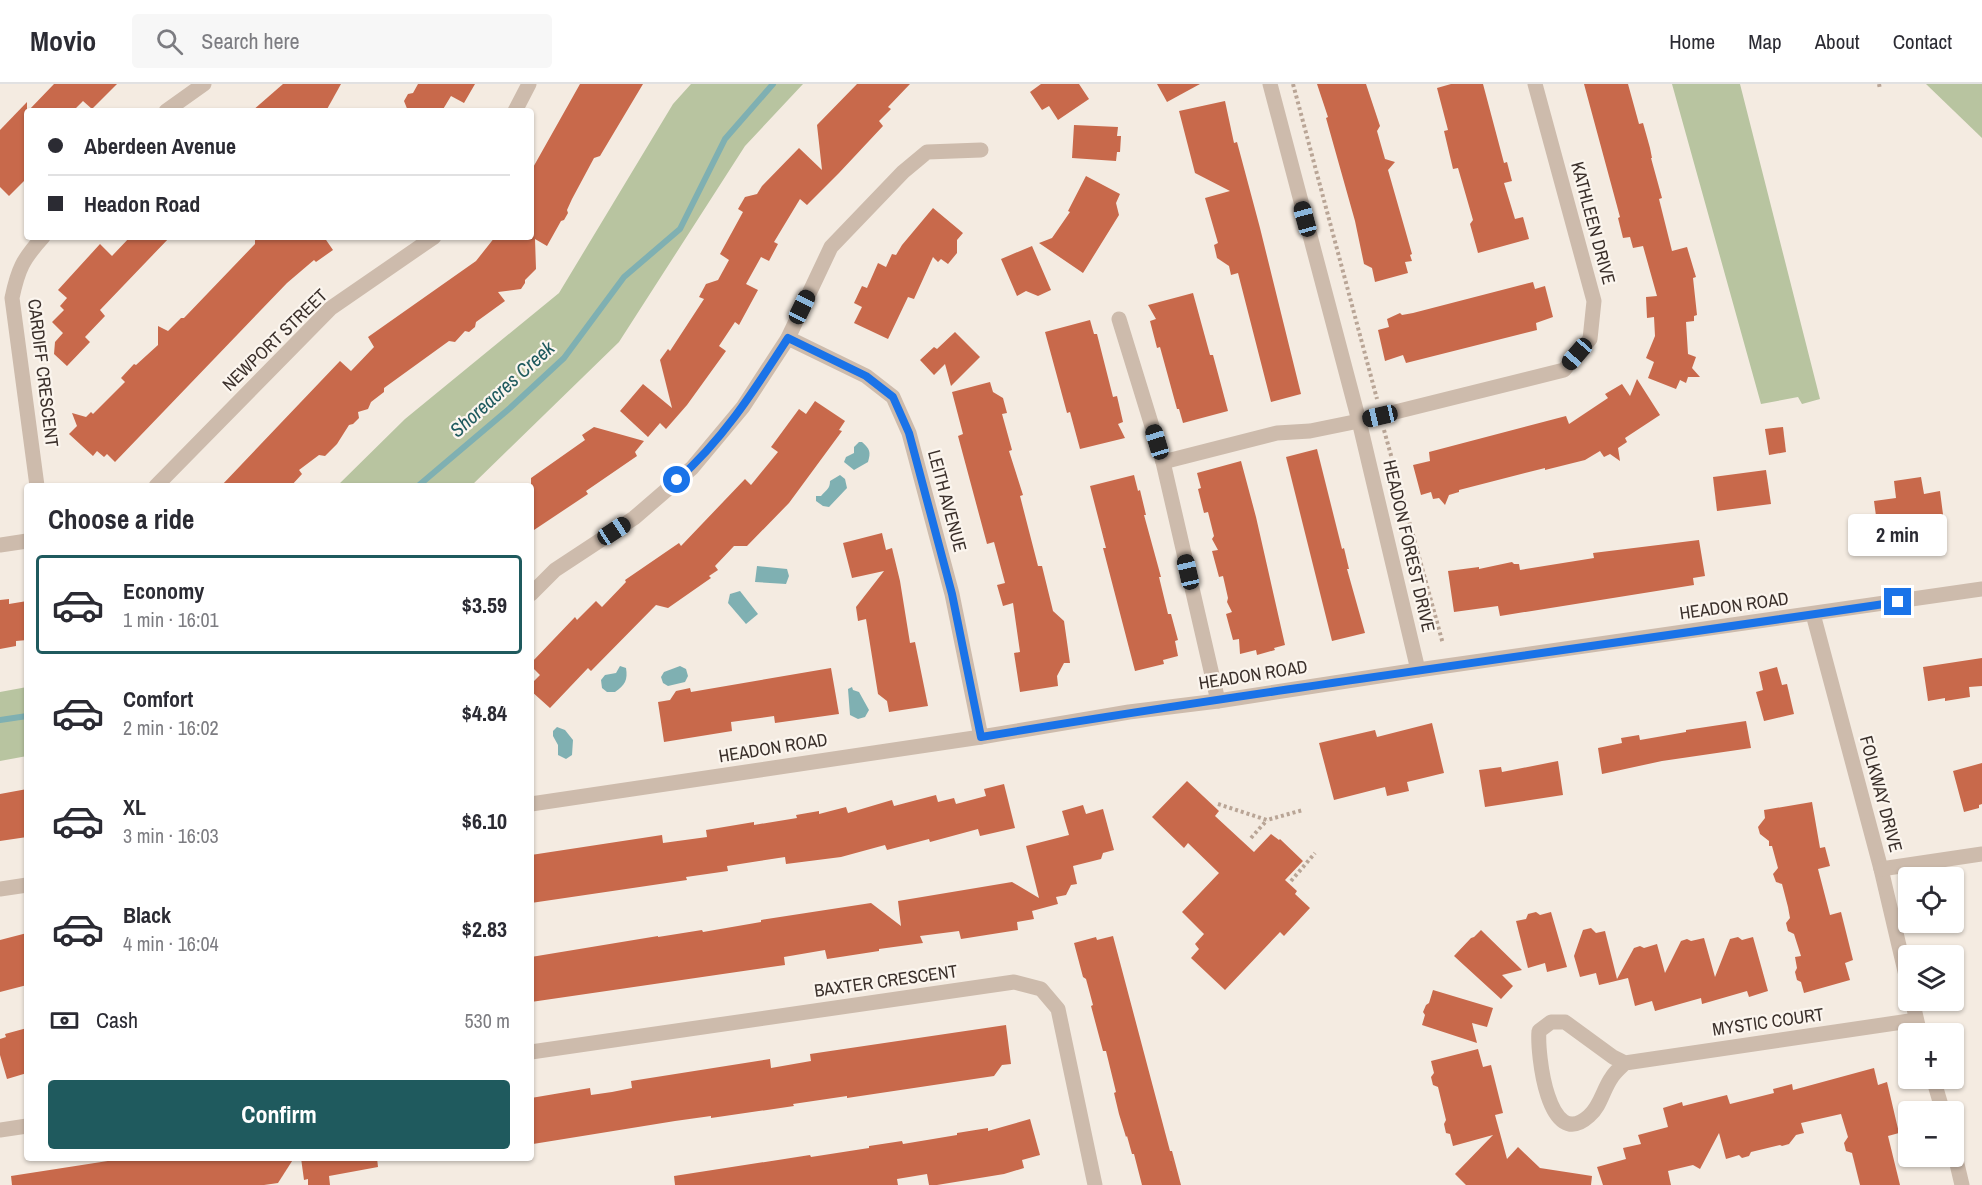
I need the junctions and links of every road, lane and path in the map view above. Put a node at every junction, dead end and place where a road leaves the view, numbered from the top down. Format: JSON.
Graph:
{"nodes":[{"id":1,"x":204,"y":84,"type":"edge"},
{"id":2,"x":529,"y":84,"type":"edge"},
{"id":3,"x":1270,"y":84,"type":"edge"},
{"id":4,"x":1293,"y":84,"type":"edge"},
{"id":5,"x":1535,"y":84,"type":"edge"},
{"id":6,"x":170,"y":108,"type":"edge"},
{"id":7,"x":517,"y":108,"type":"edge"},
{"id":8,"x":981,"y":150,"type":"dead end"},
{"id":9,"x":40,"y":240,"type":"edge"},
{"id":10,"x":430,"y":240,"type":"edge"},
{"id":11,"x":1119,"y":319,"type":"dead end"},
{"id":12,"x":788,"y":338,"type":"junction"},
{"id":13,"x":1380,"y":416,"type":"junction"},
{"id":14,"x":1359,"y":421,"type":"junction"},
{"id":15,"x":1163,"y":462,"type":"junction"},
{"id":16,"x":37,"y":483,"type":"edge"},
{"id":17,"x":159,"y":483,"type":"edge"},
{"id":18,"x":24,"y":541,"type":"edge"},
{"id":19,"x":0,"y":545,"type":"edge"},
{"id":20,"x":1982,"y":589,"type":"edge"},
{"id":21,"x":534,"y":591,"type":"edge"},
{"id":22,"x":1813,"y":614,"type":"junction"},
{"id":23,"x":1443,"y":644,"type":"dead end"},
{"id":24,"x":1418,"y":670,"type":"junction"},
{"id":25,"x":1218,"y":701,"type":"junction"},
{"id":26,"x":981,"y":737,"type":"junction"},
{"id":27,"x":534,"y":804,"type":"edge"},
{"id":28,"x":1218,"y":804,"type":"dead end"},
{"id":29,"x":1303,"y":810,"type":"dead end"},
{"id":30,"x":1267,"y":820,"type":"junction"},
{"id":31,"x":1251,"y":838,"type":"dead end"},
{"id":32,"x":1315,"y":854,"type":"dead end"},
{"id":33,"x":1982,"y":854,"type":"edge"},
{"id":34,"x":1881,"y":869,"type":"junction"},
{"id":35,"x":1291,"y":881,"type":"dead end"},
{"id":36,"x":24,"y":885,"type":"edge"},
{"id":37,"x":0,"y":889,"type":"edge"},
{"id":38,"x":1899,"y":945,"type":"edge"},
{"id":39,"x":1898,"y":1029,"type":"edge"},
{"id":40,"x":534,"y":1052,"type":"edge"},
{"id":41,"x":1625,"y":1063,"type":"junction"},
{"id":42,"x":24,"y":1126,"type":"edge"},
{"id":43,"x":0,"y":1130,"type":"edge"},
{"id":44,"x":1958,"y":1167,"type":"edge"},
{"id":45,"x":1095,"y":1185,"type":"edge"},
{"id":46,"x":1962,"y":1185,"type":"edge"}],
"edges":[{"from":1,"to":6,"type":"street"},
{"from":2,"to":7,"type":"street"},
{"from":3,"to":14,"type":"street","name":"HEADON FOREST DRIVE"},
{"from":4,"to":13,"type":"path"},
{"from":5,"to":13,"type":"street","name":"KATHLEEN DRIVE"},
{"from":8,"to":12,"type":"street"},
{"from":9,"to":16,"type":"street","name":"CARDIFF CRESCENT"},
{"from":10,"to":17,"type":"street","name":"NEWPORT STREET"},
{"from":11,"to":15,"type":"street"},
{"from":12,"to":21,"type":"street"},
{"from":12,"to":26,"type":"street","name":"LEITH AVENUE"},
{"from":13,"to":14,"type":"street","name":"KATHLEEN DRIVE"},
{"from":13,"to":23,"type":"path"},
{"from":14,"to":15,"type":"street","name":"KATHLEEN DRIVE"},
{"from":14,"to":24,"type":"street","name":"HEADON FOREST DRIVE"},
{"from":15,"to":25,"type":"street"},
{"from":18,"to":19,"type":"street"},
{"from":20,"to":22,"type":"street","name":"HEADON ROAD"},
{"from":22,"to":24,"type":"street","name":"HEADON ROAD"},
{"from":22,"to":34,"type":"street","name":"FOLKWAY DRIVE"},
{"from":24,"to":25,"type":"street","name":"HEADON ROAD"},
{"from":25,"to":26,"type":"street","name":"HEADON ROAD"},
{"from":26,"to":27,"type":"street","name":"HEADON ROAD"},
{"from":28,"to":30,"type":"path"},
{"from":29,"to":30,"type":"path"},
{"from":30,"to":31,"type":"path"},
{"from":32,"to":35,"type":"path"},
{"from":33,"to":34,"type":"street"},
{"from":34,"to":38,"type":"street","name":"FOLKWAY DRIVE"},
{"from":36,"to":37,"type":"street"},
{"from":39,"to":41,"type":"street","name":"MYSTIC COURT"},
{"from":40,"to":45,"type":"street","name":"BAXTER CRESCENT"},
{"from":41,"to":41,"type":"street"},
{"from":42,"to":43,"type":"street"},
{"from":44,"to":46,"type":"street"}]}
